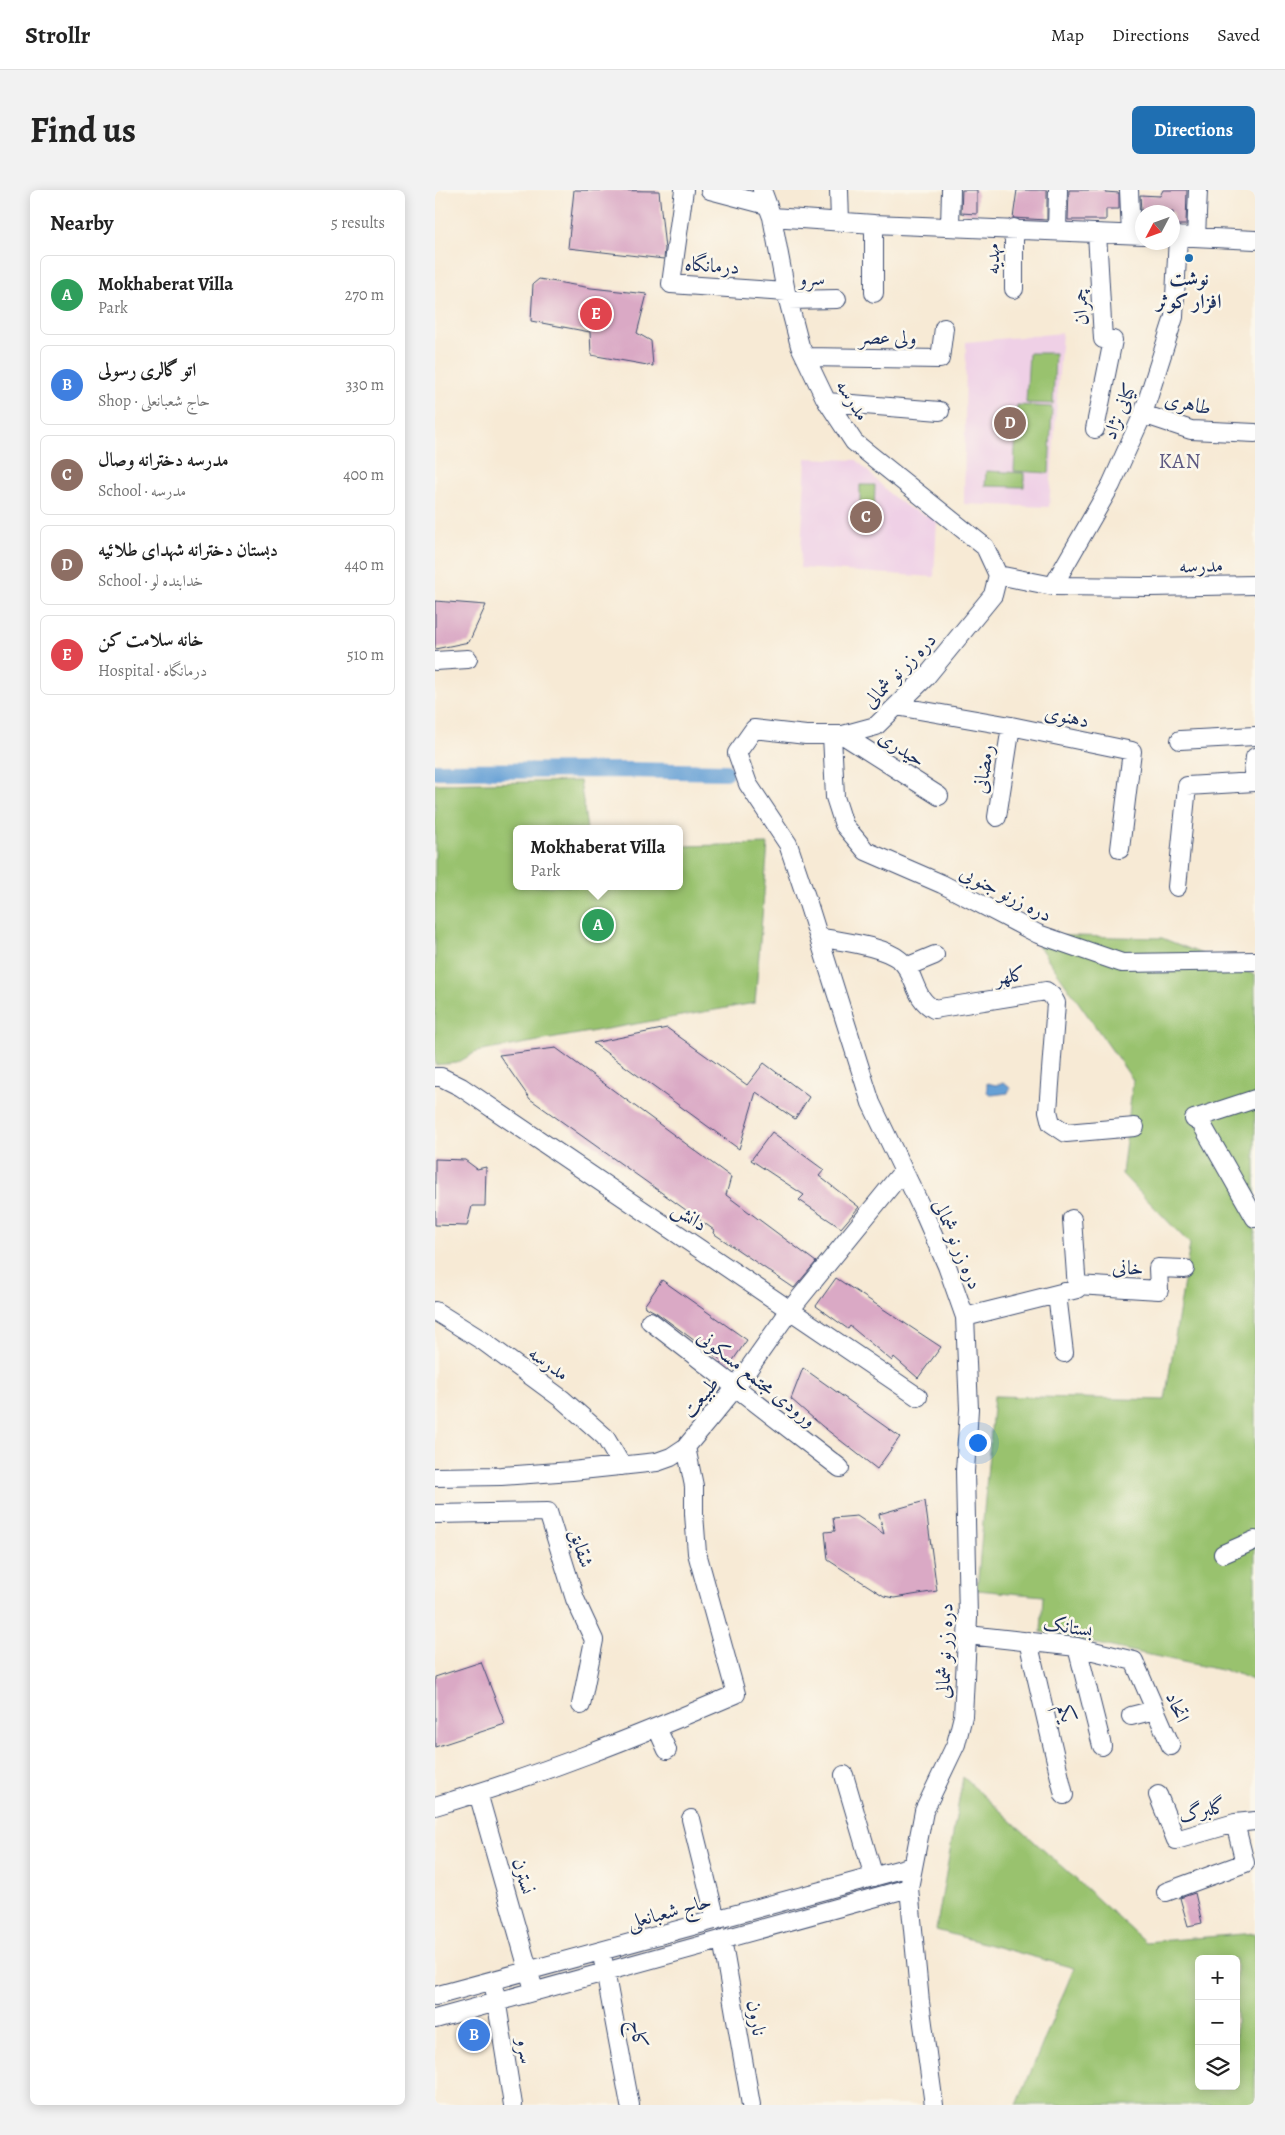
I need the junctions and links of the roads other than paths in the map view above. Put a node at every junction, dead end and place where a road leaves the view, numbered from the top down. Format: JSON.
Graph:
{"nodes":[{"id":1,"x":684,"y":190,"type":"edge"},
{"id":2,"x":710,"y":190,"type":"edge"},
{"id":3,"x":839,"y":190,"type":"edge"},
{"id":4,"x":951,"y":190,"type":"edge"},
{"id":5,"x":1058,"y":190,"type":"edge"},
{"id":6,"x":1129,"y":190,"type":"edge"},
{"id":7,"x":1199,"y":190,"type":"edge"},
{"id":8,"x":767,"y":204,"type":"edge"},
{"id":9,"x":840,"y":221,"type":"junction"},
{"id":10,"x":1135,"y":223,"type":"edge"},
{"id":11,"x":874,"y":224,"type":"junction"},
{"id":12,"x":950,"y":226,"type":"junction"},
{"id":13,"x":1013,"y":228,"type":"junction"},
{"id":14,"x":1057,"y":230,"type":"junction"},
{"id":15,"x":1097,"y":232,"type":"junction"},
{"id":16,"x":1135,"y":234,"type":"edge"},
{"id":17,"x":1180,"y":236,"type":"edge"},
{"id":18,"x":1196,"y":237,"type":"junction"},
{"id":19,"x":1255,"y":240,"type":"edge"},
{"id":20,"x":1175,"y":250,"type":"edge"},
{"id":21,"x":1013,"y":289,"type":"dead end"},
{"id":22,"x":874,"y":293,"type":"dead end"},
{"id":23,"x":787,"y":296,"type":"junction"},
{"id":24,"x":837,"y":299,"type":"dead end"},
{"id":25,"x":944,"y":328,"type":"dead end"},
{"id":26,"x":805,"y":357,"type":"junction"},
{"id":27,"x":827,"y":402,"type":"junction"},
{"id":28,"x":939,"y":411,"type":"dead end"},
{"id":29,"x":1143,"y":414,"type":"junction"},
{"id":30,"x":1095,"y":429,"type":"dead end"},
{"id":31,"x":1255,"y":432,"type":"edge"},
{"id":32,"x":998,"y":575,"type":"junction"},
{"id":33,"x":1255,"y":584,"type":"edge"},
{"id":34,"x":1053,"y":586,"type":"junction"},
{"id":35,"x":468,"y":659,"type":"dead end"},
{"id":36,"x":435,"y":661,"type":"edge"},
{"id":37,"x":896,"y":706,"type":"junction"},
{"id":38,"x":1011,"y":726,"type":"junction"},
{"id":39,"x":838,"y":735,"type":"junction"},
{"id":40,"x":1255,"y":736,"type":"edge"},
{"id":41,"x":1180,"y":740,"type":"dead end"},
{"id":42,"x":1255,"y":757,"type":"edge"},
{"id":43,"x":1253,"y":782,"type":"edge"},
{"id":44,"x":939,"y":796,"type":"dead end"},
{"id":45,"x":997,"y":817,"type":"dead end"},
{"id":46,"x":1120,"y":849,"type":"dead end"},
{"id":47,"x":1177,"y":887,"type":"dead end"},
{"id":48,"x":819,"y":937,"type":"junction"},
{"id":49,"x":935,"y":955,"type":"dead end"},
{"id":50,"x":1255,"y":961,"type":"edge"},
{"id":51,"x":906,"y":968,"type":"junction"},
{"id":52,"x":435,"y":1077,"type":"edge"},
{"id":53,"x":1255,"y":1099,"type":"edge"},
{"id":54,"x":1135,"y":1126,"type":"dead end"},
{"id":55,"x":903,"y":1171,"type":"junction"},
{"id":56,"x":1255,"y":1218,"type":"edge"},
{"id":57,"x":1072,"y":1220,"type":"dead end"},
{"id":58,"x":1185,"y":1269,"type":"dead end"},
{"id":59,"x":1077,"y":1284,"type":"junction"},
{"id":60,"x":1057,"y":1294,"type":"junction"},
{"id":61,"x":790,"y":1310,"type":"junction"},
{"id":62,"x":435,"y":1311,"type":"edge"},
{"id":63,"x":965,"y":1317,"type":"junction"},
{"id":64,"x":650,"y":1321,"type":"dead end"},
{"id":65,"x":1064,"y":1353,"type":"dead end"},
{"id":66,"x":735,"y":1388,"type":"junction"},
{"id":67,"x":918,"y":1397,"type":"dead end"},
{"id":68,"x":686,"y":1447,"type":"junction"},
{"id":69,"x":622,"y":1466,"type":"junction"},
{"id":70,"x":839,"y":1468,"type":"dead end"},
{"id":71,"x":435,"y":1477,"type":"edge"},
{"id":72,"x":435,"y":1514,"type":"edge"},
{"id":73,"x":1255,"y":1540,"type":"edge"},
{"id":74,"x":1223,"y":1554,"type":"dead end"},
{"id":75,"x":968,"y":1635,"type":"junction"},
{"id":76,"x":1028,"y":1641,"type":"junction"},
{"id":77,"x":1077,"y":1647,"type":"junction"},
{"id":78,"x":1145,"y":1685,"type":"joint"},
{"id":79,"x":581,"y":1705,"type":"dead end"},
{"id":80,"x":1155,"y":1710,"type":"junction"},
{"id":81,"x":1131,"y":1716,"type":"dead end"},
{"id":82,"x":657,"y":1728,"type":"junction"},
{"id":83,"x":1102,"y":1746,"type":"dead end"},
{"id":84,"x":1171,"y":1746,"type":"dead end"},
{"id":85,"x":667,"y":1750,"type":"dead end"},
{"id":86,"x":844,"y":1776,"type":"dead end"},
{"id":87,"x":478,"y":1793,"type":"junction"},
{"id":88,"x":1064,"y":1794,"type":"dead end"},
{"id":89,"x":1158,"y":1795,"type":"dead end"},
{"id":90,"x":435,"y":1806,"type":"edge"},
{"id":91,"x":691,"y":1819,"type":"dead end"},
{"id":92,"x":1255,"y":1821,"type":"edge"},
{"id":93,"x":1235,"y":1823,"type":"junction"},
{"id":94,"x":913,"y":1866,"type":"junction"},
{"id":95,"x":874,"y":1877,"type":"junction"},
{"id":96,"x":909,"y":1888,"type":"junction"},
{"id":97,"x":1166,"y":1892,"type":"dead end"},
{"id":98,"x":716,"y":1920,"type":"junction"},
{"id":99,"x":722,"y":1939,"type":"junction"},
{"id":100,"x":601,"y":1952,"type":"junction"},
{"id":101,"x":606,"y":1971,"type":"junction"},
{"id":102,"x":529,"y":1972,"type":"junction"},
{"id":103,"x":492,"y":1981,"type":"junction"},
{"id":104,"x":535,"y":1992,"type":"junction"},
{"id":105,"x":435,"y":1996,"type":"edge"},
{"id":106,"x":498,"y":2003,"type":"junction"},
{"id":107,"x":435,"y":2019,"type":"edge"},
{"id":108,"x":513,"y":2105,"type":"edge"},
{"id":109,"x":630,"y":2105,"type":"edge"},
{"id":110,"x":751,"y":2105,"type":"edge"},
{"id":111,"x":934,"y":2105,"type":"edge"}],
"edges":[{"from":1,"to":23,"type":"street","name":"درمانگاه"},
{"from":2,"to":8,"type":"street"},
{"from":3,"to":9,"type":"street"},
{"from":4,"to":12,"type":"street"},
{"from":5,"to":14,"type":"street"},
{"from":6,"to":10,"type":"street"},
{"from":7,"to":18,"type":"street"},
{"from":8,"to":9,"type":"street"},
{"from":8,"to":23,"type":"street","name":"مدرسه"},
{"from":9,"to":11,"type":"street"},
{"from":11,"to":12,"type":"street"},
{"from":11,"to":22,"type":"street"},
{"from":12,"to":13,"type":"street"},
{"from":13,"to":14,"type":"street"},
{"from":13,"to":21,"type":"street","name":"مهدیه"},
{"from":14,"to":15,"type":"street"},
{"from":15,"to":16,"type":"street"},
{"from":15,"to":30,"type":"street","name":"چمران"},
{"from":17,"to":18,"type":"street"},
{"from":18,"to":19,"type":"street"},
{"from":20,"to":29,"type":"street","name":"کیانی نژاد"},
{"from":23,"to":24,"type":"street","name":"سرو"},
{"from":23,"to":26,"type":"street","name":"مدرسه"},
{"from":25,"to":26,"type":"street","name":"ولی عصر"},
{"from":26,"to":27,"type":"street","name":"مدرسه"},
{"from":27,"to":28,"type":"street"},
{"from":27,"to":32,"type":"street","name":"مدرسه"},
{"from":29,"to":31,"type":"street","name":"طاهری"},
{"from":29,"to":34,"type":"street","name":"کیانی نژاد"},
{"from":32,"to":34,"type":"street","name":"مدرسه"},
{"from":32,"to":37,"type":"street","name":"دره زر نو شمالی"},
{"from":33,"to":34,"type":"street","name":"مدرسه"},
{"from":35,"to":36,"type":"street"},
{"from":37,"to":38,"type":"street","name":"دهنوی"},
{"from":37,"to":39,"type":"street","name":"دره زر نو شمالی"},
{"from":38,"to":45,"type":"street","name":"رمضانی"},
{"from":38,"to":46,"type":"street","name":"دهنوی"},
{"from":39,"to":44,"type":"street","name":"حیدری"},
{"from":39,"to":48,"type":"street","name":"دره زر نو شمالی"},
{"from":39,"to":50,"type":"street","name":"دره زرنو جنوبی"},
{"from":40,"to":41,"type":"street"},
{"from":42,"to":43,"type":"street"},
{"from":43,"to":47,"type":"street"},
{"from":48,"to":51,"type":"street","name":"کلهر"},
{"from":48,"to":55,"type":"street","name":"دره زر نو شمالی"},
{"from":49,"to":51,"type":"street"},
{"from":51,"to":54,"type":"street","name":"کلهر"},
{"from":52,"to":61,"type":"street","name":"دانش"},
{"from":53,"to":56,"type":"street"},
{"from":55,"to":61,"type":"street","name":"طبیعت"},
{"from":55,"to":63,"type":"street","name":"دره زر نو شمالی"},
{"from":57,"to":59,"type":"street"},
{"from":58,"to":59,"type":"street","name":"خانی"},
{"from":59,"to":60,"type":"street"},
{"from":60,"to":63,"type":"street"},
{"from":60,"to":65,"type":"street"},
{"from":61,"to":66,"type":"street","name":"طبیعت"},
{"from":61,"to":67,"type":"street","name":"دانش"},
{"from":62,"to":69,"type":"street","name":"مدرسه"},
{"from":63,"to":75,"type":"street","name":"دره زر نو شمالی"},
{"from":64,"to":66,"type":"street","name":"ورودی مجتمع مسکونی"},
{"from":66,"to":68,"type":"street","name":"طبیعت"},
{"from":66,"to":70,"type":"street","name":"ورودی مجتمع مسکونی"},
{"from":68,"to":69,"type":"street","name":"طبیعت"},
{"from":68,"to":82,"type":"street"},
{"from":69,"to":71,"type":"street","name":"طبیعت"},
{"from":72,"to":79,"type":"street","name":"شقایق"},
{"from":73,"to":74,"type":"street"},
{"from":75,"to":76,"type":"street","name":"بستانک"},
{"from":75,"to":94,"type":"street","name":"دره زر نو شمالی"},
{"from":76,"to":77,"type":"street","name":"بستانک"},
{"from":76,"to":88,"type":"street","name":"یکم"},
{"from":77,"to":78,"type":"street","name":"بستانک"},
{"from":77,"to":83,"type":"street"},
{"from":78,"to":80,"type":"street","name":"اتحاد"},
{"from":80,"to":81,"type":"street"},
{"from":80,"to":84,"type":"street","name":"اتحاد"},
{"from":82,"to":85,"type":"street"},
{"from":82,"to":87,"type":"street"},
{"from":86,"to":95,"type":"street"},
{"from":87,"to":90,"type":"street"},
{"from":87,"to":102,"type":"street","name":"نسترن"},
{"from":89,"to":93,"type":"street","name":"گلبرگ"},
{"from":91,"to":98,"type":"street"},
{"from":92,"to":93,"type":"street","name":"گلبرگ"},
{"from":93,"to":97,"type":"street"},
{"from":94,"to":95,"type":"street","name":"حاج شعبانعلی"},
{"from":94,"to":96,"type":"street","name":"دره زر نو شمالی"},
{"from":95,"to":98,"type":"street","name":"حاج شعبانعلی"},
{"from":96,"to":99,"type":"street","name":"حاج شعبانعلی"},
{"from":96,"to":111,"type":"street","name":"دره زر نو شمالی"},
{"from":98,"to":100,"type":"street","name":"حاج شعبانعلی"},
{"from":99,"to":101,"type":"street","name":"حاج شعبانعلی"},
{"from":99,"to":110,"type":"street","name":"نارون"},
{"from":100,"to":101,"type":"street","name":"کاج"},
{"from":100,"to":102,"type":"street","name":"حاج شعبانعلی"},
{"from":101,"to":104,"type":"street","name":"حاج شعبانعلی"},
{"from":101,"to":109,"type":"street","name":"کاج"},
{"from":102,"to":103,"type":"street","name":"حاج شعبانعلی"},
{"from":102,"to":104,"type":"street","name":"نسترن"},
{"from":103,"to":105,"type":"street","name":"حاج شعبانعلی"},
{"from":103,"to":106,"type":"street","name":"سرو"},
{"from":104,"to":106,"type":"street","name":"حاج شعبانعلی"},
{"from":106,"to":107,"type":"street","name":"حاج شعبانعلی"},
{"from":106,"to":108,"type":"street","name":"سرو"}]}
